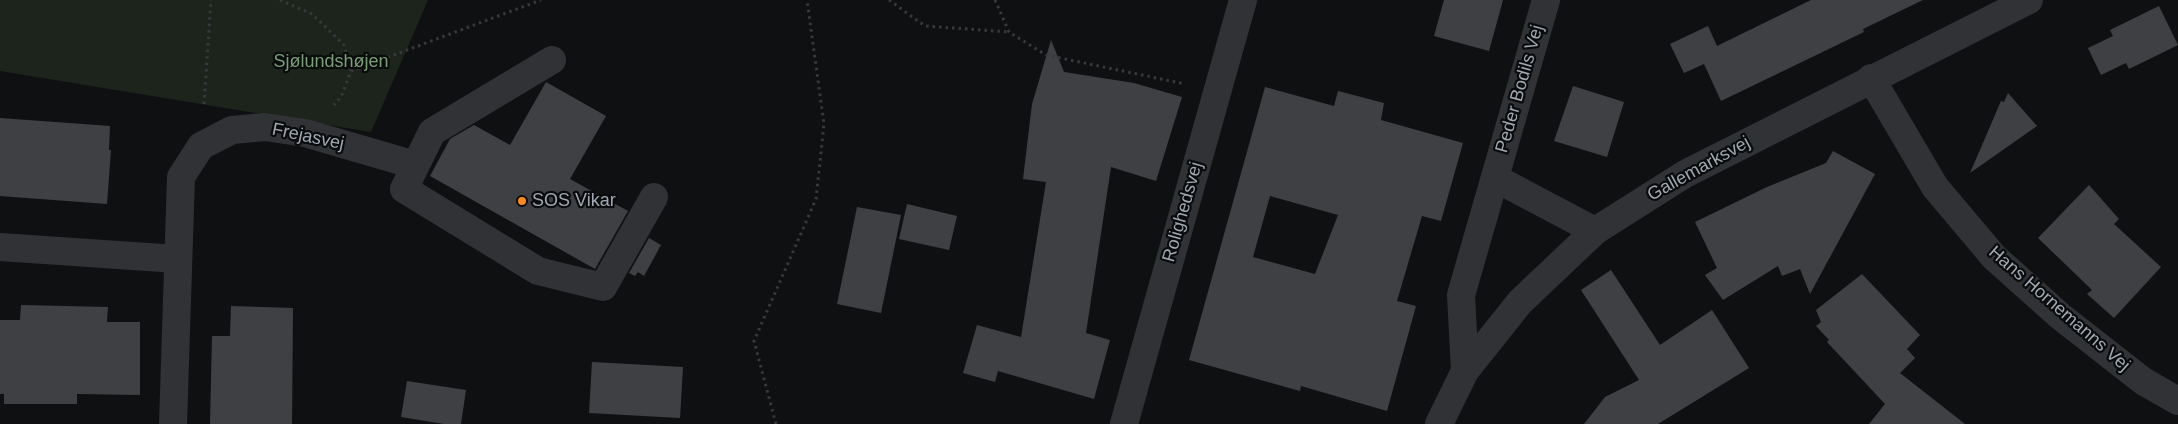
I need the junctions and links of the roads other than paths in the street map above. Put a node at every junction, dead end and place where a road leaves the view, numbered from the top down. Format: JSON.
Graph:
{"nodes":[{"id":1,"x":1243,"y":0,"type":"edge"},
{"id":2,"x":1546,"y":0,"type":"edge"},
{"id":3,"x":2029,"y":0,"type":"edge"},
{"id":4,"x":552,"y":60,"type":"dead end"},
{"id":5,"x":1871,"y":78,"type":"junction"},
{"id":6,"x":415,"y":166,"type":"junction"},
{"id":7,"x":1495,"y":178,"type":"junction"},
{"id":8,"x":654,"y":197,"type":"dead end"},
{"id":9,"x":1594,"y":231,"type":"junction"},
{"id":10,"x":0,"y":247,"type":"edge"},
{"id":11,"x":177,"y":259,"type":"junction"},
{"id":12,"x":1465,"y":371,"type":"junction"},
{"id":13,"x":2178,"y":401,"type":"edge"},
{"id":14,"x":173,"y":424,"type":"edge"},
{"id":15,"x":1124,"y":424,"type":"edge"},
{"id":16,"x":1439,"y":424,"type":"edge"}],
"edges":[{"from":1,"to":15,"type":"street","name":"Rolighedsvej"},
{"from":2,"to":7,"type":"street","name":"Peder Bodils Vej"},
{"from":3,"to":5,"type":"street","name":"Gallemarksvej"},
{"from":4,"to":6,"type":"street"},
{"from":5,"to":9,"type":"street","name":"Gallemarksvej"},
{"from":5,"to":13,"type":"street","name":"Hans Hornemanns Vej"},
{"from":6,"to":8,"type":"street"},
{"from":6,"to":11,"type":"street","name":"Frejasvej"},
{"from":7,"to":9,"type":"street"},
{"from":7,"to":12,"type":"street","name":"Peder Bodils Vej"},
{"from":9,"to":12,"type":"street","name":"Gallemarksvej"},
{"from":10,"to":11,"type":"street"},
{"from":11,"to":14,"type":"street","name":"Frejasvej"},
{"from":12,"to":16,"type":"street","name":"Gallemarksvej"}]}
